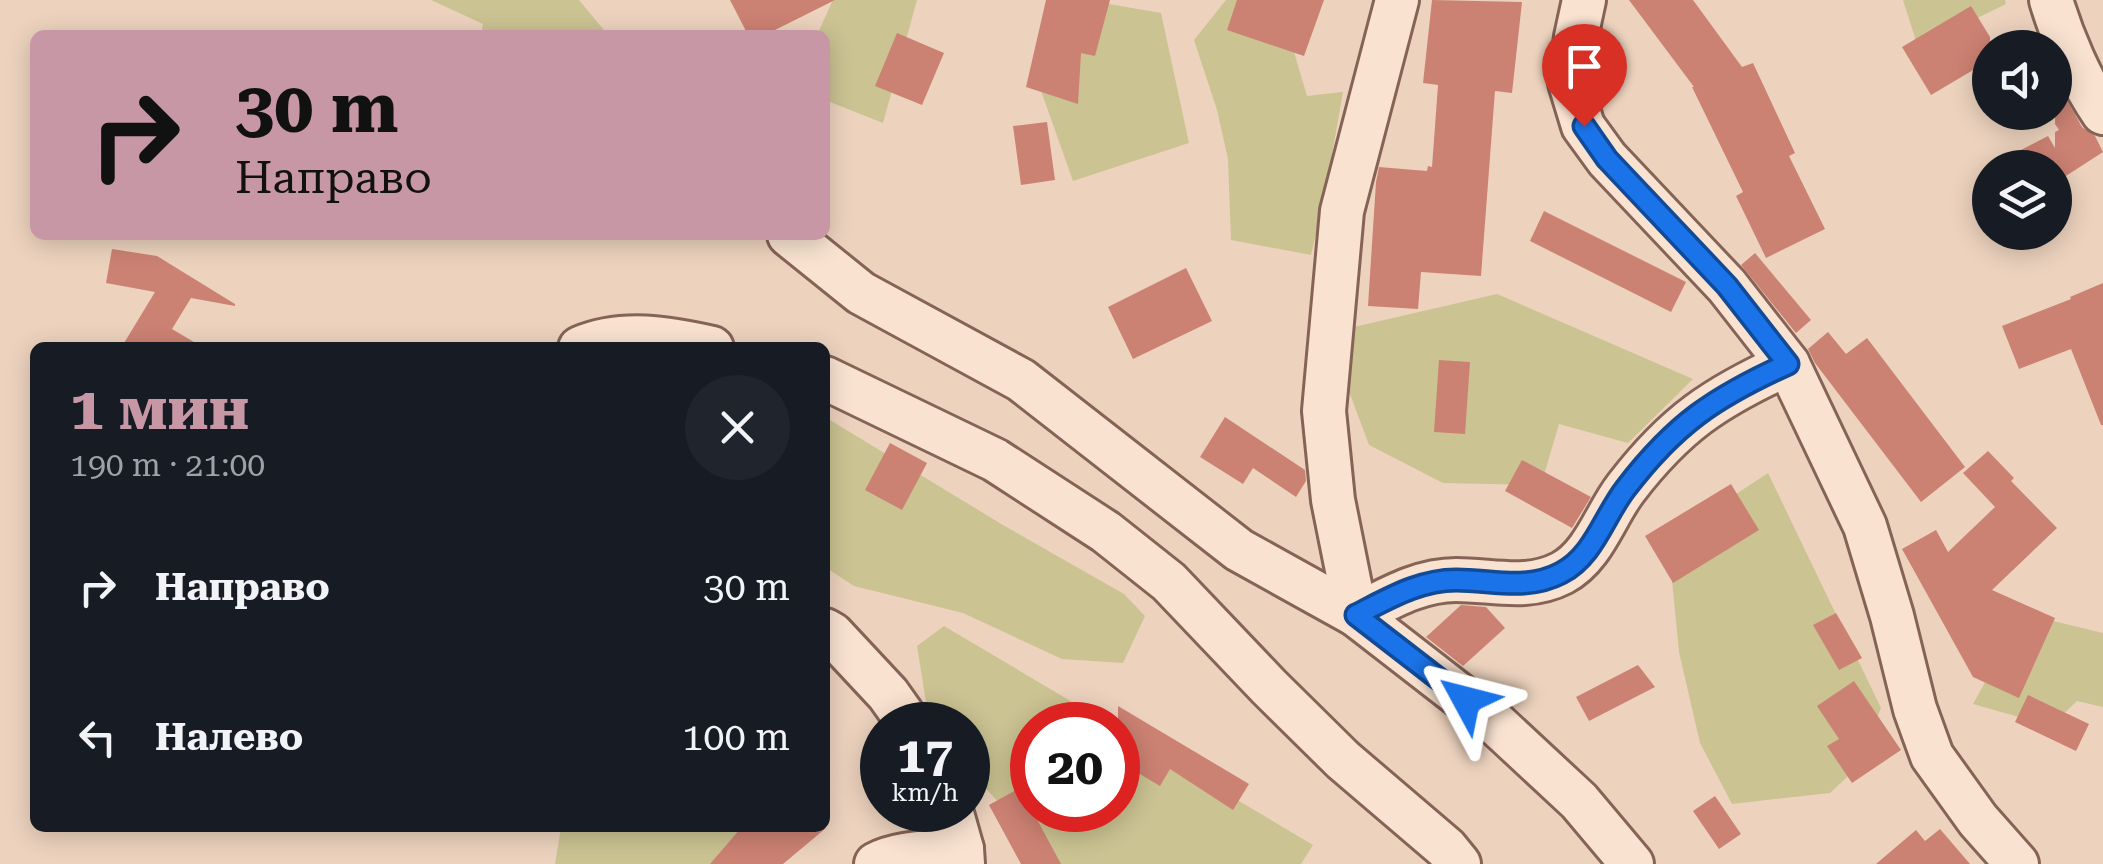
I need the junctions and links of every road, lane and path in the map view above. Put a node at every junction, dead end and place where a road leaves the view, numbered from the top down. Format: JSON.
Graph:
{"nodes":[{"id":1,"x":1398,"y":0,"type":"edge"},
{"id":2,"x":1584,"y":0,"type":"edge"},
{"id":3,"x":2051,"y":0,"type":"edge"},
{"id":4,"x":2103,"y":113,"type":"edge"},
{"id":5,"x":795,"y":240,"type":"edge"},
{"id":6,"x":593,"y":342,"type":"edge"},
{"id":7,"x":687,"y":342,"type":"edge"},
{"id":8,"x":1788,"y":364,"type":"junction"},
{"id":9,"x":830,"y":380,"type":"edge"},
{"id":10,"x":1356,"y":615,"type":"junction"},
{"id":11,"x":830,"y":633,"type":"edge"},
{"id":12,"x":894,"y":702,"type":"edge"},
{"id":13,"x":959,"y":841,"type":"edge"},
{"id":14,"x":876,"y":864,"type":"edge"},
{"id":15,"x":1459,"y":864,"type":"edge"},
{"id":16,"x":1632,"y":864,"type":"edge"},
{"id":17,"x":2018,"y":864,"type":"edge"}],
"edges":[{"from":1,"to":10,"type":"lane"},
{"from":2,"to":8,"type":"lane"},
{"from":3,"to":4,"type":"lane"},
{"from":5,"to":10,"type":"lane"},
{"from":6,"to":7,"type":"lane"},
{"from":8,"to":10,"type":"lane"},
{"from":8,"to":17,"type":"lane"},
{"from":9,"to":15,"type":"lane"},
{"from":10,"to":16,"type":"lane"},
{"from":11,"to":12,"type":"lane"},
{"from":13,"to":14,"type":"lane"}]}
